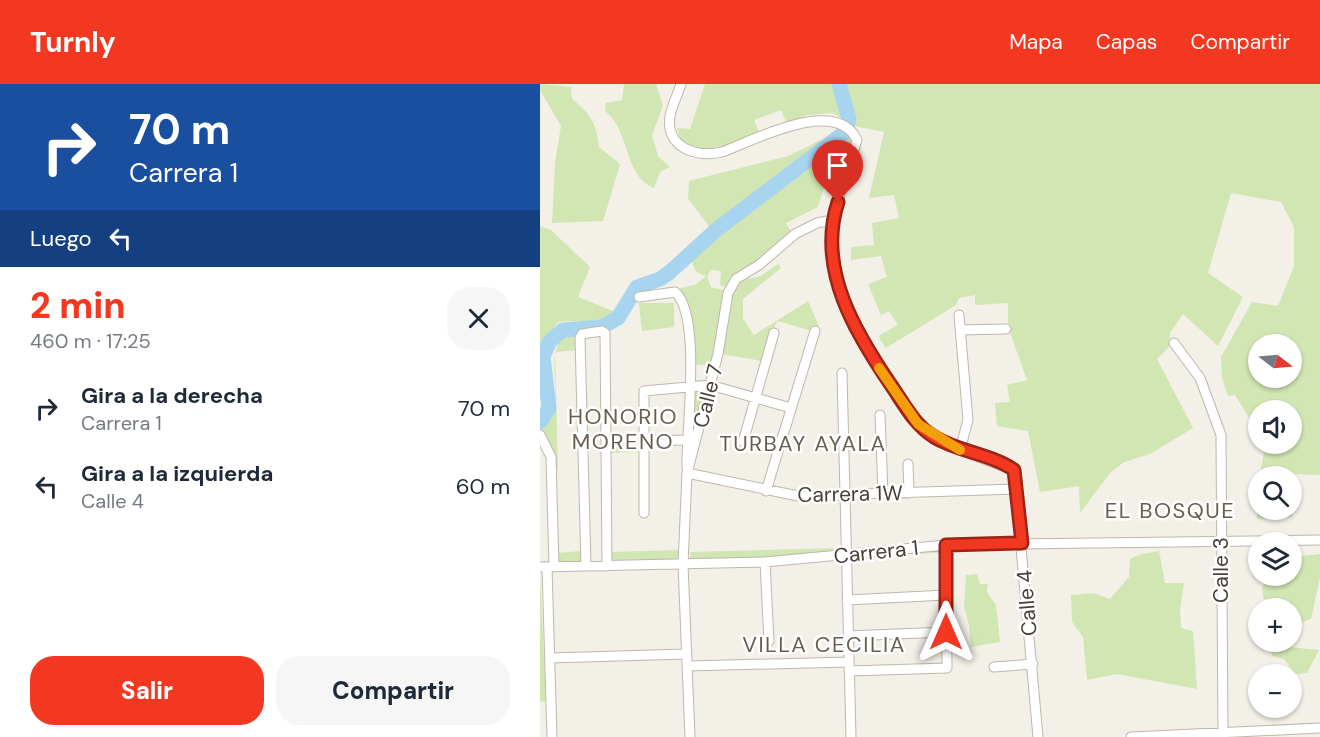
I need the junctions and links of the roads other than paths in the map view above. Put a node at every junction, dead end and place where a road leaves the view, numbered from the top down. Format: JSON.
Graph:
{"nodes":[{"id":1,"x":681,"y":84,"type":"edge"},
{"id":2,"x":832,"y":220,"type":"junction"},
{"id":3,"x":639,"y":297,"type":"dead end"},
{"id":4,"x":959,"y":315,"type":"dead end"},
{"id":5,"x":1006,"y":329,"type":"dead end"},
{"id":6,"x":960,"y":330,"type":"junction"},
{"id":7,"x":815,"y":331,"type":"dead end"},
{"id":8,"x":774,"y":333,"type":"dead end"},
{"id":9,"x":1174,"y":343,"type":"dead end"},
{"id":10,"x":842,"y":373,"type":"dead end"},
{"id":11,"x":710,"y":385,"type":"junction"},
{"id":12,"x":691,"y":386,"type":"junction"},
{"id":13,"x":755,"y":397,"type":"junction"},
{"id":14,"x":791,"y":408,"type":"junction"},
{"id":15,"x":880,"y":415,"type":"dead end"},
{"id":16,"x":540,"y":435,"type":"edge"},
{"id":17,"x":686,"y":440,"type":"junction"},
{"id":18,"x":643,"y":441,"type":"junction"},
{"id":19,"x":743,"y":442,"type":"dead end"},
{"id":20,"x":960,"y":450,"type":"junction"},
{"id":21,"x":908,"y":464,"type":"dead end"},
{"id":22,"x":687,"y":473,"type":"junction"},
{"id":23,"x":1016,"y":489,"type":"junction"},
{"id":24,"x":766,"y":491,"type":"junction"},
{"id":25,"x":909,"y":493,"type":"junction"},
{"id":26,"x":883,"y":494,"type":"junction"},
{"id":27,"x":845,"y":495,"type":"junction"},
{"id":28,"x":644,"y":513,"type":"dead end"},
{"id":29,"x":1320,"y":540,"type":"edge"},
{"id":30,"x":1221,"y":542,"type":"junction"},
{"id":31,"x":1022,"y":543,"type":"junction"},
{"id":32,"x":946,"y":545,"type":"junction"},
{"id":33,"x":848,"y":555,"type":"junction"},
{"id":34,"x":765,"y":562,"type":"junction"},
{"id":35,"x":683,"y":564,"type":"junction"},
{"id":36,"x":586,"y":566,"type":"junction"},
{"id":37,"x":607,"y":566,"type":"junction"},
{"id":38,"x":547,"y":567,"type":"edge"},
{"id":39,"x":946,"y":595,"type":"junction"},
{"id":40,"x":847,"y":600,"type":"junction"},
{"id":41,"x":946,"y":632,"type":"junction"},
{"id":42,"x":848,"y":636,"type":"junction"},
{"id":43,"x":769,"y":641,"type":"dead end"},
{"id":44,"x":686,"y":654,"type":"junction"},
{"id":45,"x":550,"y":658,"type":"junction"},
{"id":46,"x":1033,"y":664,"type":"junction"},
{"id":47,"x":687,"y":666,"type":"junction"},
{"id":48,"x":849,"y":666,"type":"junction"},
{"id":49,"x":994,"y":667,"type":"dead end"},
{"id":50,"x":1320,"y":728,"type":"edge"},
{"id":51,"x":1223,"y":735,"type":"edge"},
{"id":52,"x":552,"y":737,"type":"edge"},
{"id":53,"x":690,"y":737,"type":"edge"},
{"id":54,"x":851,"y":737,"type":"edge"},
{"id":55,"x":1038,"y":737,"type":"edge"},
{"id":56,"x":1131,"y":737,"type":"edge"}],
"edges":[{"from":1,"to":2,"type":"street"},
{"from":2,"to":11,"type":"street","name":"Calle 7"},
{"from":2,"to":20,"type":"street"},
{"from":3,"to":12,"type":"street"},
{"from":4,"to":6,"type":"street"},
{"from":5,"to":6,"type":"street"},
{"from":6,"to":20,"type":"street"},
{"from":7,"to":14,"type":"street"},
{"from":8,"to":13,"type":"street"},
{"from":9,"to":30,"type":"street","name":"Calle 3"},
{"from":10,"to":27,"type":"street"},
{"from":11,"to":12,"type":"street"},
{"from":11,"to":13,"type":"street"},
{"from":11,"to":22,"type":"street","name":"Calle 7"},
{"from":12,"to":17,"type":"street"},
{"from":12,"to":18,"type":"street"},
{"from":13,"to":14,"type":"street"},
{"from":13,"to":19,"type":"street"},
{"from":14,"to":24,"type":"street"},
{"from":15,"to":26,"type":"street"},
{"from":16,"to":38,"type":"street"},
{"from":17,"to":18,"type":"street"},
{"from":17,"to":22,"type":"street"},
{"from":18,"to":28,"type":"street"},
{"from":20,"to":23,"type":"street","name":"Calle 4"},
{"from":21,"to":25,"type":"street"},
{"from":22,"to":24,"type":"street","name":"Carrera 1W"},
{"from":22,"to":35,"type":"street","name":"Calle 7"},
{"from":23,"to":25,"type":"street","name":"Carrera 1W"},
{"from":23,"to":31,"type":"street","name":"Calle 4"},
{"from":24,"to":27,"type":"street","name":"Carrera 1W"},
{"from":25,"to":26,"type":"street","name":"Carrera 1W"},
{"from":26,"to":27,"type":"street","name":"Carrera 1W"},
{"from":27,"to":33,"type":"street"},
{"from":29,"to":30,"type":"street","name":"Carrera 1"},
{"from":30,"to":31,"type":"street","name":"Carrera 1"},
{"from":30,"to":51,"type":"street","name":"Calle 3"},
{"from":31,"to":32,"type":"street","name":"Carrera 1"},
{"from":31,"to":46,"type":"street","name":"Calle 4"},
{"from":32,"to":33,"type":"street","name":"Carrera 1"},
{"from":32,"to":39,"type":"street"},
{"from":33,"to":34,"type":"street","name":"Carrera 1"},
{"from":33,"to":40,"type":"street"},
{"from":34,"to":35,"type":"street","name":"Carrera 1"},
{"from":34,"to":43,"type":"street"},
{"from":35,"to":37,"type":"street","name":"Carrera 1"},
{"from":35,"to":44,"type":"street","name":"Calle 7"},
{"from":36,"to":37,"type":"street","name":"Carrera 1"},
{"from":36,"to":37,"type":"street"},
{"from":36,"to":38,"type":"street","name":"Carrera 1"},
{"from":38,"to":45,"type":"street"},
{"from":39,"to":40,"type":"street"},
{"from":39,"to":41,"type":"street"},
{"from":40,"to":42,"type":"street"},
{"from":41,"to":42,"type":"street"},
{"from":41,"to":48,"type":"street"},
{"from":42,"to":48,"type":"street"},
{"from":44,"to":45,"type":"street"},
{"from":44,"to":47,"type":"street","name":"Calle 7"},
{"from":45,"to":52,"type":"street"},
{"from":46,"to":49,"type":"street"},
{"from":46,"to":55,"type":"street","name":"Calle 4"},
{"from":47,"to":48,"type":"street"},
{"from":47,"to":53,"type":"street","name":"Calle 7"},
{"from":48,"to":54,"type":"street"},
{"from":50,"to":51,"type":"street"},
{"from":51,"to":56,"type":"street"}]}
